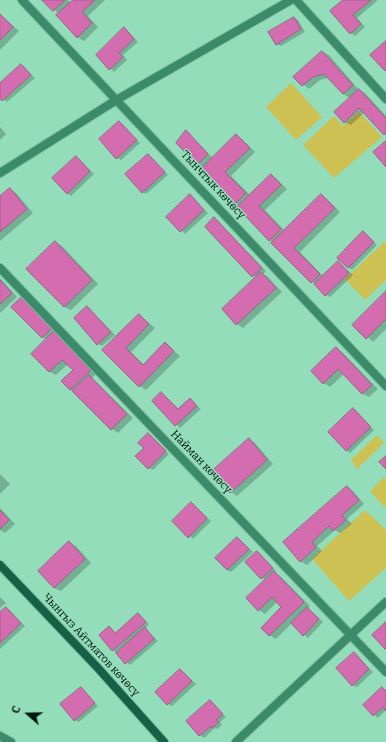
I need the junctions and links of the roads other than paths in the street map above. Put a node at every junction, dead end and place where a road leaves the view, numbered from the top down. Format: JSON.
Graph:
{"nodes":[{"id":1,"x":22,"y":0,"type":"edge"},
{"id":2,"x":291,"y":0,"type":"edge"},
{"id":3,"x":296,"y":0,"type":"edge"},
{"id":4,"x":386,"y":98,"type":"edge"},
{"id":5,"x":118,"y":99,"type":"junction"},
{"id":6,"x":0,"y":173,"type":"edge"},
{"id":7,"x":0,"y":268,"type":"edge"},
{"id":8,"x":386,"y":386,"type":"edge"},
{"id":9,"x":0,"y":565,"type":"edge"},
{"id":10,"x":386,"y":602,"type":"edge"},
{"id":11,"x":350,"y":634,"type":"junction"},
{"id":12,"x":386,"y":672,"type":"edge"},
{"id":13,"x":0,"y":736,"type":"edge"},
{"id":14,"x":11,"y":742,"type":"edge"},
{"id":15,"x":164,"y":742,"type":"edge"},
{"id":16,"x":236,"y":742,"type":"edge"}],
"edges":[{"from":1,"to":5,"type":"street","name":"Тынчтык көчөсү"},
{"from":2,"to":5,"type":"street"},
{"from":3,"to":4,"type":"street"},
{"from":5,"to":6,"type":"street"},
{"from":5,"to":8,"type":"street","name":"Тынчтык көчөсү"},
{"from":7,"to":11,"type":"street","name":"Найман көчөсү"},
{"from":9,"to":15,"type":"main road","name":"Чынгыз Айтматов көчөсү"},
{"from":10,"to":11,"type":"street"},
{"from":11,"to":12,"type":"street","name":"Найман көчөсү"},
{"from":11,"to":16,"type":"street"},
{"from":13,"to":14,"type":"street"}]}
